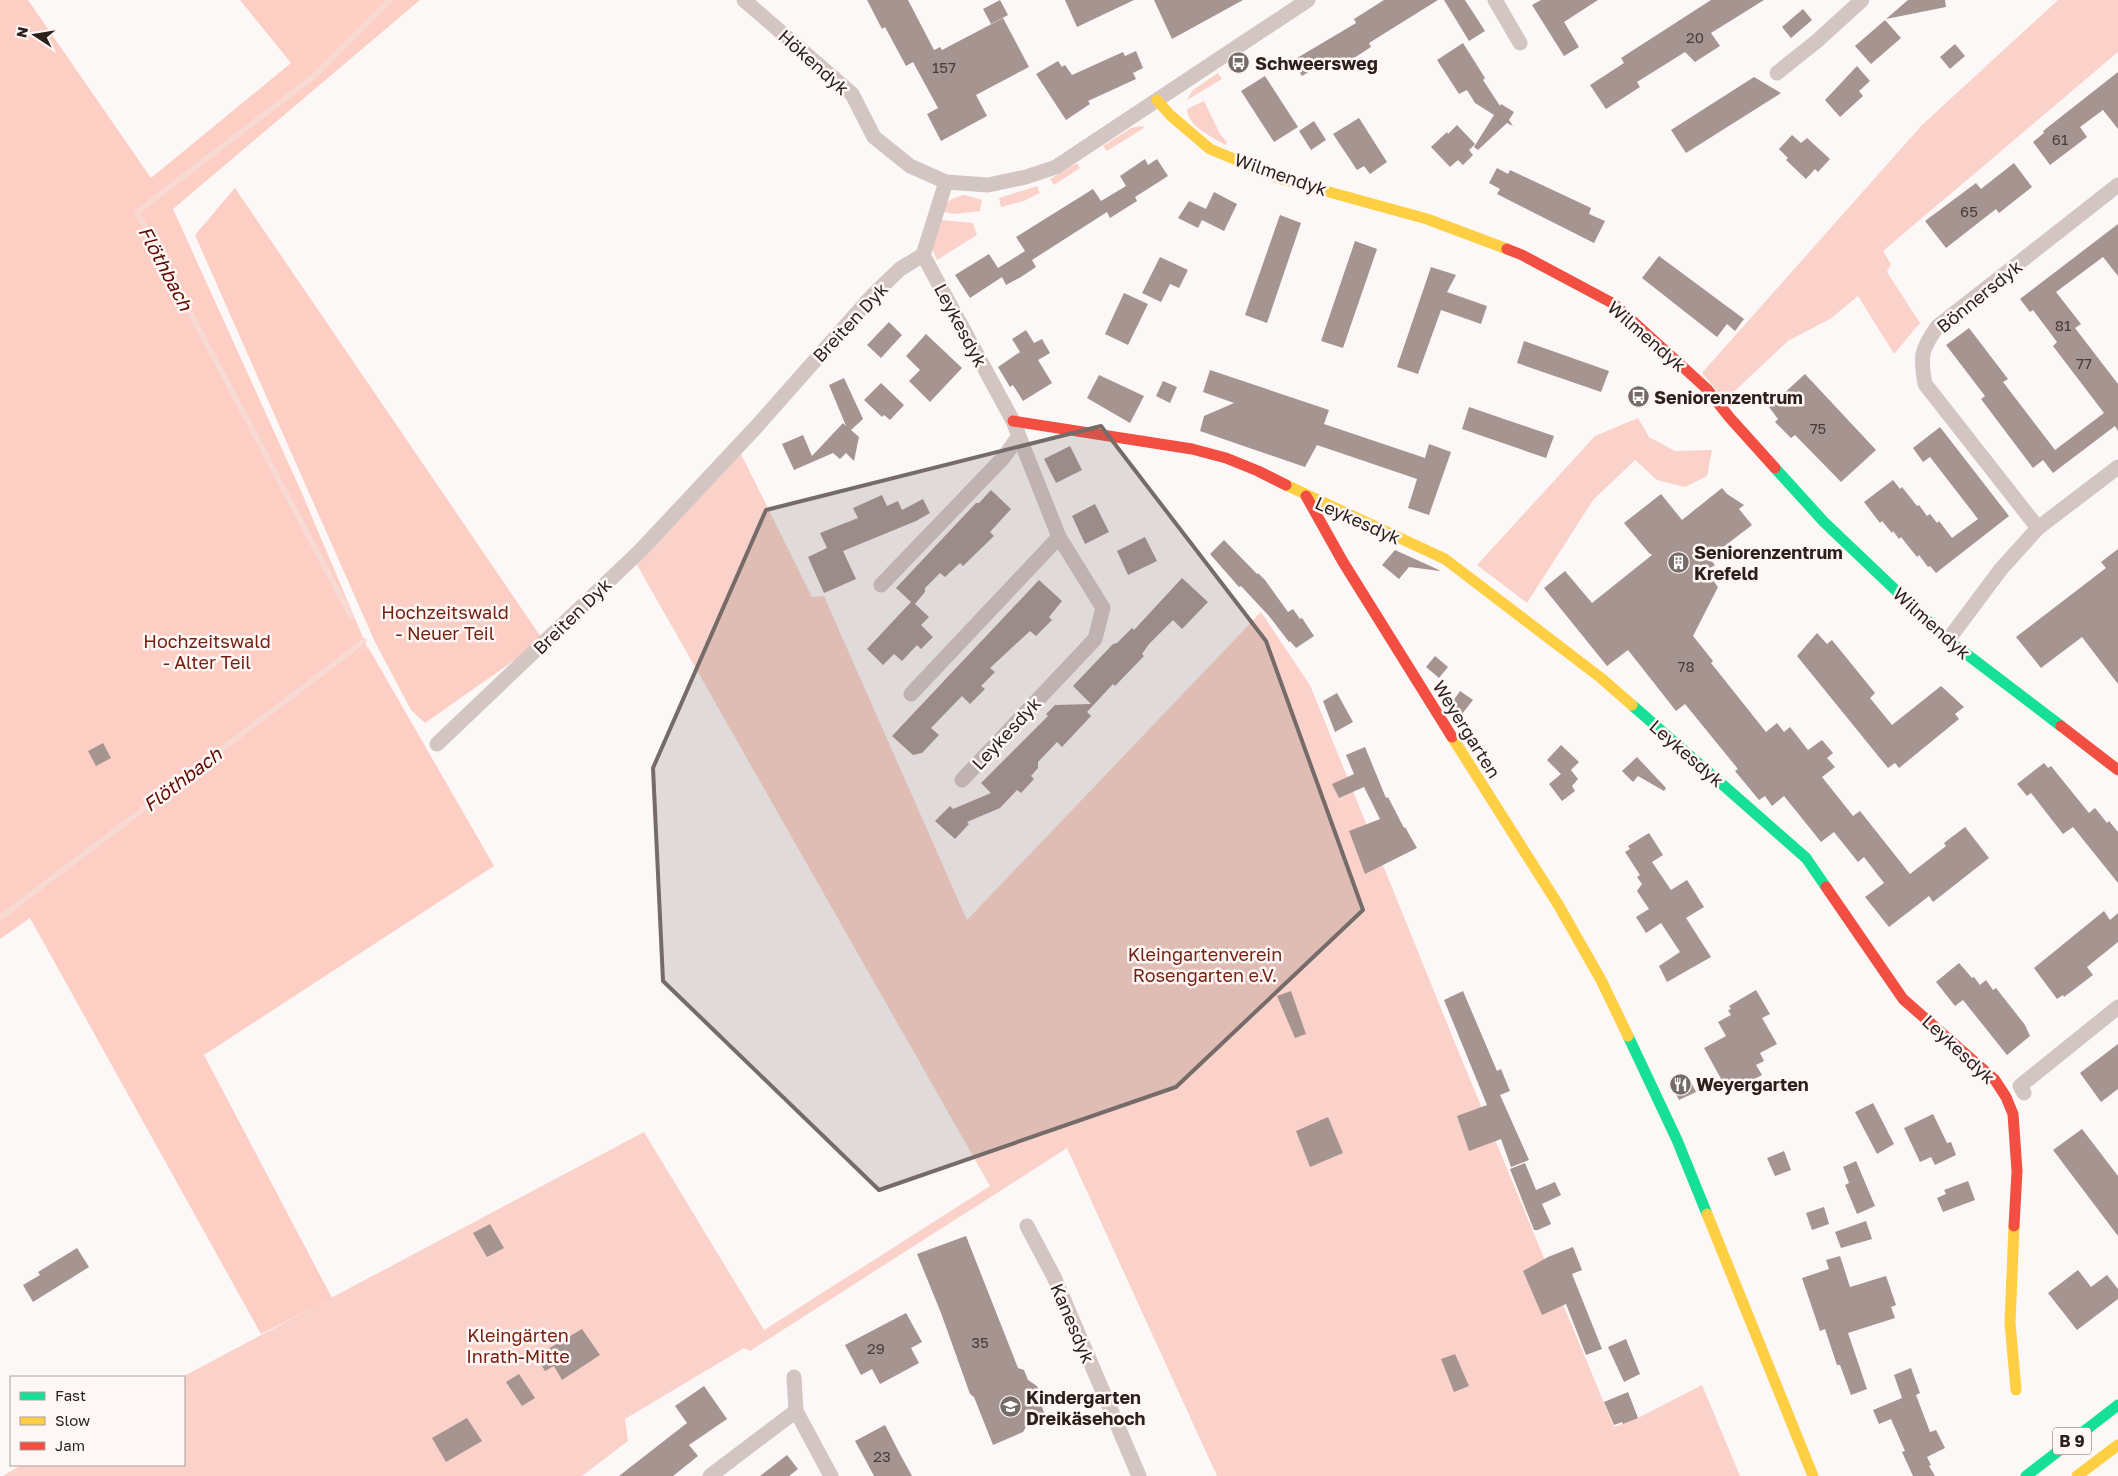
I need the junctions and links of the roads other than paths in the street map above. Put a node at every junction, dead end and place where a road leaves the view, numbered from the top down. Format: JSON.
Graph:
{"nodes":[{"id":1,"x":744,"y":0,"type":"edge"},
{"id":2,"x":1306,"y":0,"type":"edge"},
{"id":3,"x":1495,"y":0,"type":"edge"},
{"id":4,"x":1862,"y":0,"type":"edge"},
{"id":5,"x":1520,"y":42,"type":"dead end"},
{"id":6,"x":1776,"y":73,"type":"dead end"},
{"id":7,"x":1157,"y":100,"type":"junction"},
{"id":8,"x":946,"y":182,"type":"junction"},
{"id":9,"x":2118,"y":185,"type":"edge"},
{"id":10,"x":924,"y":255,"type":"junction"},
{"id":11,"x":1013,"y":421,"type":"junction"},
{"id":12,"x":1018,"y":437,"type":"junction"},
{"id":13,"x":2118,"y":467,"type":"edge"},
{"id":14,"x":1306,"y":496,"type":"junction"},
{"id":15,"x":2038,"y":528,"type":"junction"},
{"id":16,"x":1059,"y":538,"type":"junction"},
{"id":17,"x":880,"y":585,"type":"dead end"},
{"id":18,"x":1948,"y":640,"type":"junction"},
{"id":19,"x":911,"y":694,"type":"dead end"},
{"id":20,"x":437,"y":744,"type":"dead end"},
{"id":21,"x":2118,"y":770,"type":"edge"},
{"id":22,"x":962,"y":780,"type":"dead end"},
{"id":23,"x":2118,"y":1007,"type":"edge"},
{"id":24,"x":2024,"y":1093,"type":"dead end"},
{"id":25,"x":1027,"y":1226,"type":"dead end"},
{"id":26,"x":794,"y":1377,"type":"dead end"},
{"id":27,"x":2016,"y":1390,"type":"dead end"},
{"id":28,"x":2118,"y":1405,"type":"edge"},
{"id":29,"x":796,"y":1411,"type":"junction"},
{"id":30,"x":2118,"y":1445,"type":"edge"},
{"id":31,"x":710,"y":1476,"type":"edge"},
{"id":32,"x":830,"y":1476,"type":"edge"},
{"id":33,"x":1139,"y":1476,"type":"edge"},
{"id":34,"x":1813,"y":1476,"type":"edge"},
{"id":35,"x":2026,"y":1476,"type":"edge"},
{"id":36,"x":2077,"y":1476,"type":"edge"}],
"edges":[{"from":1,"to":8,"type":"street","name":"Hökendyk"},
{"from":2,"to":7,"type":"street"},
{"from":3,"to":5,"type":"street"},
{"from":4,"to":6,"type":"street"},
{"from":7,"to":8,"type":"street"},
{"from":7,"to":18,"type":"street","name":"Wilmendyk"},
{"from":8,"to":10,"type":"street"},
{"from":9,"to":15,"type":"street","name":"Bönnersdyk"},
{"from":10,"to":11,"type":"street","name":"Leykesdyk"},
{"from":10,"to":20,"type":"street","name":"Breiten Dyk"},
{"from":11,"to":12,"type":"street","name":"Leykesdyk"},
{"from":11,"to":14,"type":"street","name":"Leykesdyk"},
{"from":12,"to":16,"type":"street","name":"Leykesdyk"},
{"from":12,"to":17,"type":"street"},
{"from":13,"to":15,"type":"street"},
{"from":14,"to":27,"type":"street","name":"Leykesdyk"},
{"from":14,"to":34,"type":"street","name":"Weyergarten"},
{"from":15,"to":18,"type":"street"},
{"from":16,"to":19,"type":"street"},
{"from":16,"to":22,"type":"street","name":"Leykesdyk"},
{"from":18,"to":21,"type":"street","name":"Wilmendyk"},
{"from":23,"to":24,"type":"street"},
{"from":25,"to":33,"type":"street","name":"Kanesdyk"},
{"from":26,"to":29,"type":"street"},
{"from":28,"to":35,"type":"street","number":"B 9"},
{"from":29,"to":31,"type":"street"},
{"from":29,"to":32,"type":"street"},
{"from":30,"to":36,"type":"street","number":"B 9"}]}
